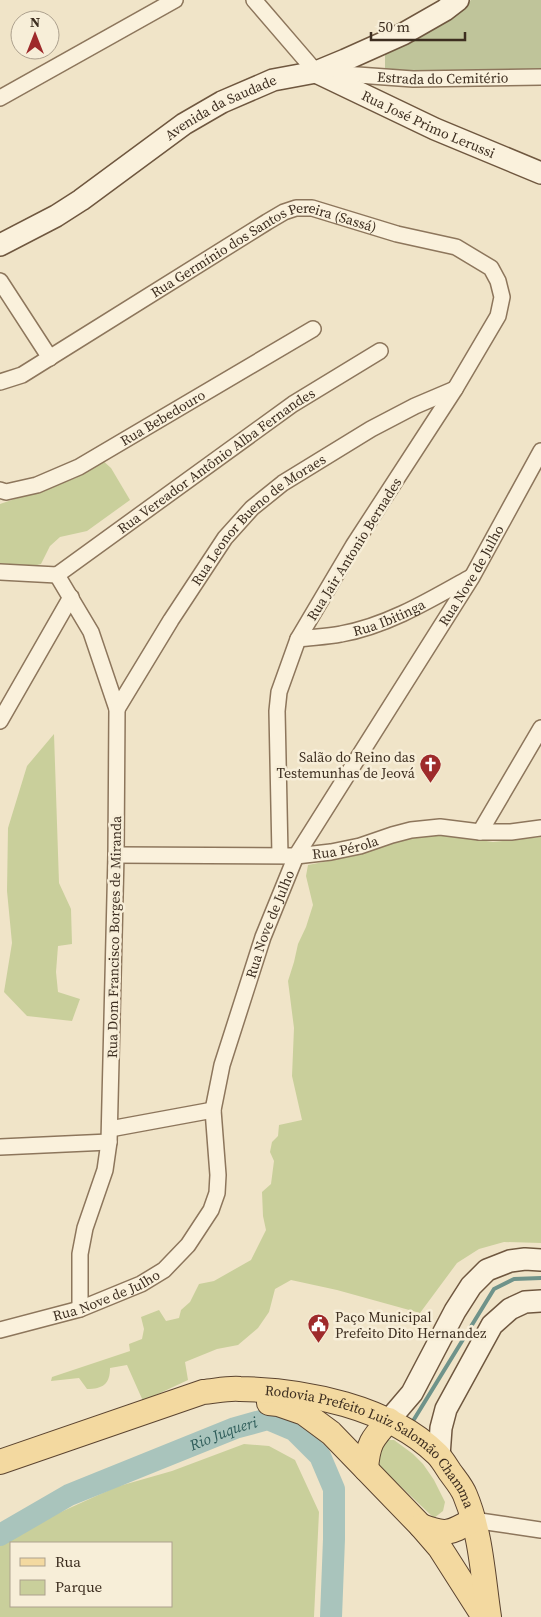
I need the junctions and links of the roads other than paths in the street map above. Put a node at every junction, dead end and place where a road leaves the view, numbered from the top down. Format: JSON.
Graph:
{"nodes":[{"id":1,"x":175,"y":0,"type":"edge"},
{"id":2,"x":254,"y":0,"type":"edge"},
{"id":3,"x":458,"y":0,"type":"edge"},
{"id":4,"x":316,"y":72,"type":"junction"},
{"id":5,"x":541,"y":77,"type":"edge"},
{"id":6,"x":0,"y":98,"type":"edge"},
{"id":7,"x":541,"y":173,"type":"edge"},
{"id":8,"x":0,"y":245,"type":"edge"},
{"id":9,"x":491,"y":268,"type":"joint"},
{"id":10,"x":0,"y":281,"type":"edge"},
{"id":11,"x":314,"y":329,"type":"dead end"},
{"id":12,"x":380,"y":351,"type":"dead end"},
{"id":13,"x":50,"y":358,"type":"junction"},
{"id":14,"x":0,"y":382,"type":"edge"},
{"id":15,"x":455,"y":389,"type":"junction"},
{"id":16,"x":541,"y":451,"type":"edge"},
{"id":17,"x":3,"y":491,"type":"edge"},
{"id":18,"x":0,"y":572,"type":"edge"},
{"id":19,"x":57,"y":575,"type":"junction"},
{"id":20,"x":472,"y":577,"type":"junction"},
{"id":21,"x":71,"y":597,"type":"junction"},
{"id":22,"x":298,"y":639,"type":"junction"},
{"id":23,"x":117,"y":710,"type":"junction"},
{"id":24,"x":0,"y":721,"type":"edge"},
{"id":25,"x":541,"y":728,"type":"edge"},
{"id":26,"x":541,"y":828,"type":"edge"},
{"id":27,"x":480,"y":832,"type":"junction"},
{"id":28,"x":280,"y":855,"type":"junction"},
{"id":29,"x":116,"y":856,"type":"junction"},
{"id":30,"x":296,"y":856,"type":"junction"},
{"id":31,"x":213,"y":1110,"type":"junction"},
{"id":32,"x":109,"y":1135,"type":"junction"},
{"id":33,"x":0,"y":1147,"type":"edge"},
{"id":34,"x":541,"y":1260,"type":"edge"},
{"id":35,"x":541,"y":1301,"type":"edge"},
{"id":36,"x":80,"y":1309,"type":"junction"},
{"id":37,"x":0,"y":1330,"type":"edge"},
{"id":38,"x":158,"y":1407,"type":"junction"},
{"id":39,"x":389,"y":1420,"type":"junction"},
{"id":40,"x":439,"y":1456,"type":"junction"},
{"id":41,"x":5,"y":1459,"type":"edge"},
{"id":42,"x":366,"y":1469,"type":"junction"},
{"id":43,"x":473,"y":1520,"type":"junction"},
{"id":44,"x":421,"y":1526,"type":"junction"},
{"id":45,"x":541,"y":1530,"type":"edge"},
{"id":46,"x":484,"y":1617,"type":"edge"},
{"id":47,"x":489,"y":1617,"type":"edge"}],
"edges":[{"from":1,"to":6,"type":"street"},
{"from":2,"to":4,"type":"street"},
{"from":3,"to":4,"type":"street","name":"Avenida da Saudade"},
{"from":4,"to":5,"type":"street","name":"Estrada do Cemitério"},
{"from":4,"to":7,"type":"street","name":"Rua José Primo Lerussi"},
{"from":4,"to":8,"type":"street","name":"Avenida da Saudade"},
{"from":9,"to":13,"type":"street","name":"Rua Germínio dos Santos Pereira (Sassá)"},
{"from":9,"to":15,"type":"street","name":"Rua Jair Antonio Bernades"},
{"from":10,"to":13,"type":"street"},
{"from":11,"to":17,"type":"street","name":"Rua Bebedouro"},
{"from":12,"to":19,"type":"street","name":"Rua Vereador Antônio Alba Fernandes"},
{"from":13,"to":14,"type":"street","name":"Rua Germínio dos Santos Pereira (Sassá)"},
{"from":15,"to":22,"type":"street","name":"Rua Jair Antonio Bernades"},
{"from":15,"to":23,"type":"street","name":"Rua Leonor Bueno de Moraes"},
{"from":16,"to":20,"type":"street","name":"Rua Nove de Julho"},
{"from":18,"to":19,"type":"street"},
{"from":19,"to":21,"type":"street","name":"Rua Dom Francisco Borges de Miranda"},
{"from":20,"to":22,"type":"street","name":"Rua Ibitinga"},
{"from":20,"to":30,"type":"street","name":"Rua Nove de Julho"},
{"from":21,"to":23,"type":"street","name":"Rua Dom Francisco Borges de Miranda"},
{"from":21,"to":24,"type":"street"},
{"from":22,"to":28,"type":"street","name":"Rua Jair Antonio Bernades"},
{"from":23,"to":29,"type":"street","name":"Rua Dom Francisco Borges de Miranda"},
{"from":25,"to":27,"type":"street"},
{"from":26,"to":27,"type":"street","name":"Rua Pérola"},
{"from":27,"to":30,"type":"street","name":"Rua Pérola"},
{"from":28,"to":29,"type":"street","name":"Rua Pérola"},
{"from":28,"to":30,"type":"street","name":"Rua Pérola"},
{"from":29,"to":32,"type":"street","name":"Rua Dom Francisco Borges de Miranda"},
{"from":30,"to":31,"type":"street","name":"Rua Nove de Julho"},
{"from":31,"to":32,"type":"street"},
{"from":31,"to":36,"type":"street","name":"Rua Nove de Julho"},
{"from":32,"to":33,"type":"street"},
{"from":32,"to":36,"type":"street","name":"Rua Dom Francisco Borges de Miranda"},
{"from":34,"to":39,"type":"street"},
{"from":35,"to":40,"type":"street"},
{"from":36,"to":37,"type":"street","name":"Rua Nove de Julho"},
{"from":38,"to":39,"type":"main road","name":"Rodovia Prefeito Luiz Salomão Chamma"},
{"from":38,"to":41,"type":"main road","name":"Rodovia Prefeito Luiz Salomão Chamma"},
{"from":38,"to":42,"type":"main road","name":"Rodovia Prefeito Luiz Salomão Chamma"},
{"from":39,"to":40,"type":"main road","name":"Rodovia Prefeito Luiz Salomão Chamma"},
{"from":39,"to":42,"type":"main road"},
{"from":40,"to":43,"type":"main road","name":"Rodovia Prefeito Luiz Salomão Chamma"},
{"from":42,"to":44,"type":"main road","name":"Rodovia Prefeito Luiz Salomão Chamma"},
{"from":43,"to":44,"type":"main road"},
{"from":43,"to":45,"type":"street"},
{"from":43,"to":47,"type":"main road","name":"Rodovia Prefeito Luiz Salomão Chamma"},
{"from":44,"to":46,"type":"main road","name":"Rodovia Prefeito Luiz Salomão Chamma"}]}
